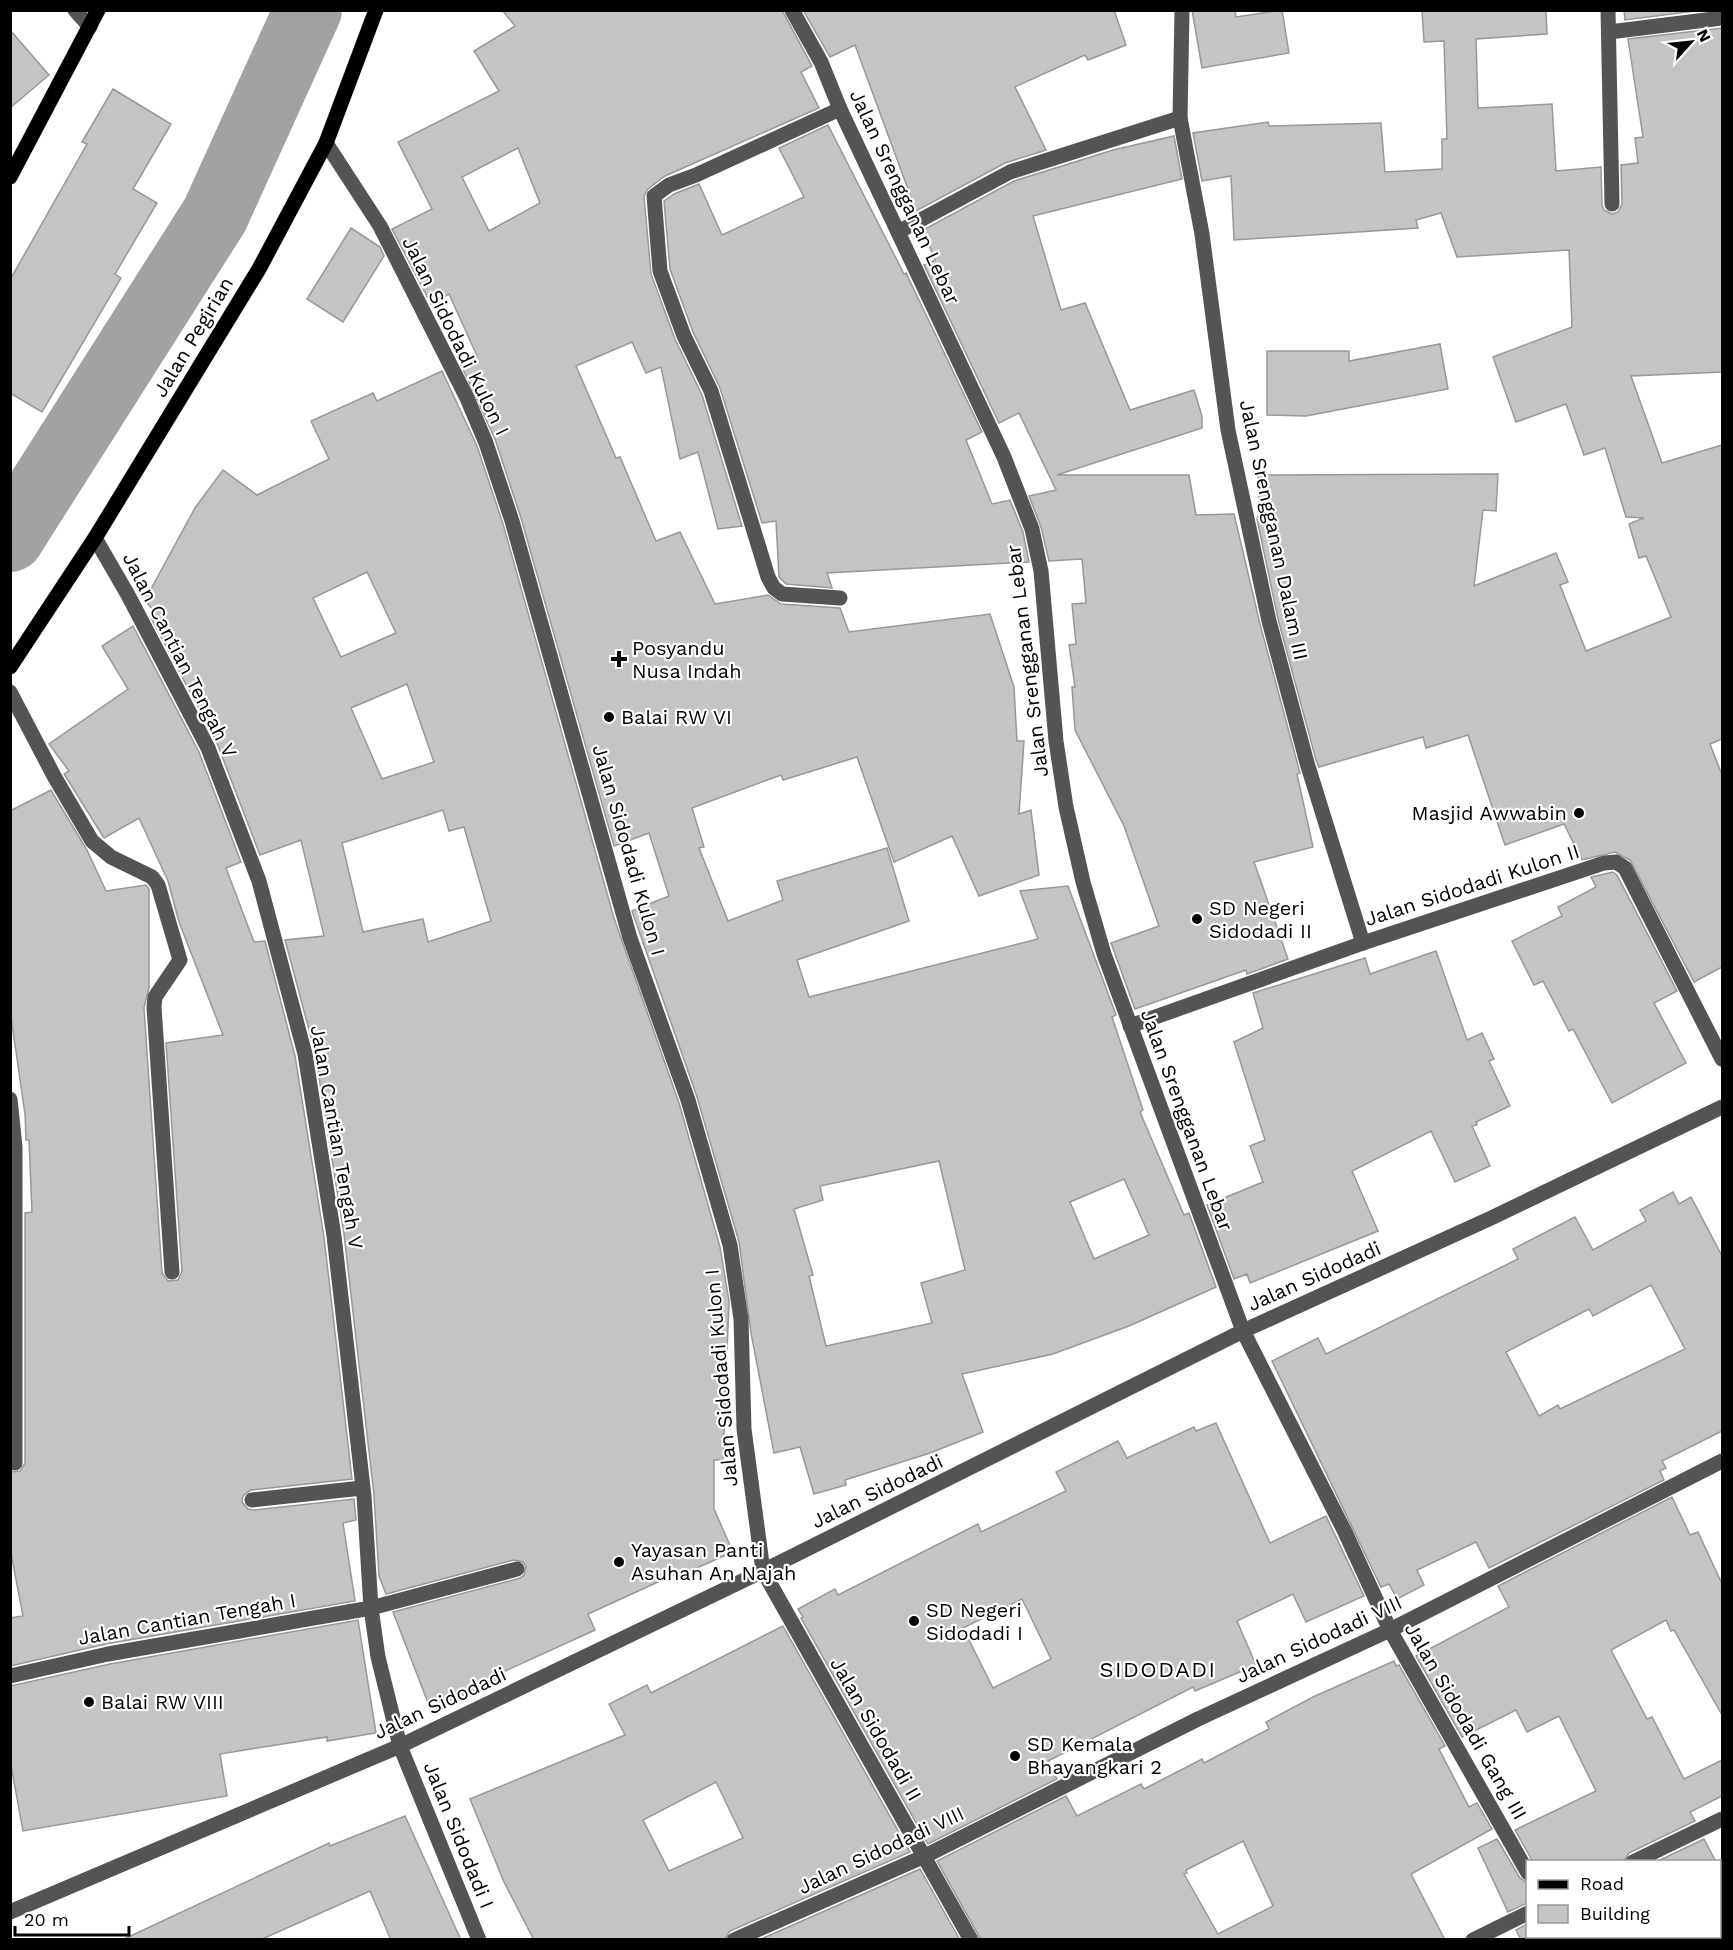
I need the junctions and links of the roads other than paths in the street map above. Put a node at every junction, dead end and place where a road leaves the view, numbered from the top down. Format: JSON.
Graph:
{"nodes":[{"id":1,"x":75,"y":10,"type":"edge"},
{"id":2,"x":98,"y":10,"type":"edge"},
{"id":3,"x":376,"y":10,"type":"edge"},
{"id":4,"x":792,"y":10,"type":"edge"},
{"id":5,"x":1182,"y":10,"type":"edge"},
{"id":6,"x":1608,"y":10,"type":"edge"},
{"id":7,"x":1722,"y":18,"type":"edge"},
{"id":8,"x":90,"y":27,"type":"junction"},
{"id":9,"x":1610,"y":32,"type":"junction"},
{"id":10,"x":840,"y":109,"type":"junction"},
{"id":11,"x":1180,"y":118,"type":"junction"},
{"id":12,"x":326,"y":143,"type":"junction"},
{"id":13,"x":10,"y":177,"type":"edge"},
{"id":14,"x":1612,"y":204,"type":"dead end"},
{"id":15,"x":898,"y":232,"type":"junction"},
{"id":16,"x":94,"y":538,"type":"junction"},
{"id":17,"x":840,"y":598,"type":"dead end"},
{"id":18,"x":10,"y":667,"type":"edge"},
{"id":19,"x":10,"y":692,"type":"edge"},
{"id":20,"x":1363,"y":943,"type":"junction"},
{"id":21,"x":1130,"y":1026,"type":"junction"},
{"id":22,"x":1722,"y":1059,"type":"edge"},
{"id":23,"x":10,"y":1099,"type":"edge"},
{"id":24,"x":1722,"y":1107,"type":"edge"},
{"id":25,"x":172,"y":1272,"type":"dead end"},
{"id":26,"x":1243,"y":1331,"type":"junction"},
{"id":27,"x":1722,"y":1461,"type":"edge"},
{"id":28,"x":15,"y":1463,"type":"dead end"},
{"id":29,"x":362,"y":1488,"type":"junction"},
{"id":30,"x":252,"y":1500,"type":"dead end"},
{"id":31,"x":517,"y":1569,"type":"dead end"},
{"id":32,"x":763,"y":1571,"type":"junction"},
{"id":33,"x":371,"y":1608,"type":"junction"},
{"id":34,"x":1390,"y":1630,"type":"junction"},
{"id":35,"x":10,"y":1676,"type":"edge"},
{"id":36,"x":400,"y":1746,"type":"junction"},
{"id":37,"x":1722,"y":1819,"type":"edge"},
{"id":38,"x":925,"y":1856,"type":"junction"},
{"id":39,"x":1637,"y":1860,"type":"edge"},
{"id":40,"x":1526,"y":1871,"type":"edge"},
{"id":41,"x":10,"y":1912,"type":"edge"},
{"id":42,"x":1526,"y":1914,"type":"edge"},
{"id":43,"x":479,"y":1940,"type":"edge"},
{"id":44,"x":734,"y":1940,"type":"edge"},
{"id":45,"x":971,"y":1940,"type":"edge"},
{"id":46,"x":1473,"y":1940,"type":"edge"}],
"edges":[{"from":1,"to":8,"type":"street"},
{"from":2,"to":8,"type":"main road"},
{"from":3,"to":12,"type":"main road","name":"Jalan Pegirian"},
{"from":4,"to":10,"type":"street","name":"Jalan Srengganan Lebar"},
{"from":5,"to":11,"type":"street","name":"Jalan Srengganan Dalam III"},
{"from":6,"to":9,"type":"street"},
{"from":7,"to":9,"type":"street"},
{"from":8,"to":13,"type":"main road"},
{"from":9,"to":14,"type":"street"},
{"from":10,"to":15,"type":"street","name":"Jalan Srengganan Lebar"},
{"from":10,"to":17,"type":"street"},
{"from":11,"to":15,"type":"street"},
{"from":11,"to":20,"type":"street","name":"Jalan Srengganan Dalam III"},
{"from":12,"to":16,"type":"main road","name":"Jalan Pegirian"},
{"from":12,"to":32,"type":"street","name":"Jalan Sidodadi Kulon I"},
{"from":15,"to":21,"type":"street","name":"Jalan Srengganan Lebar"},
{"from":16,"to":18,"type":"main road","name":"Jalan Pegirian"},
{"from":16,"to":29,"type":"street","name":"Jalan Cantian Tengah V"},
{"from":19,"to":25,"type":"street"},
{"from":20,"to":21,"type":"street","name":"Jalan Sidodadi Kulon II"},
{"from":20,"to":22,"type":"street","name":"Jalan Sidodadi Kulon II"},
{"from":21,"to":26,"type":"street","name":"Jalan Srengganan Lebar"},
{"from":23,"to":28,"type":"street"},
{"from":24,"to":26,"type":"street","name":"Jalan Sidodadi"},
{"from":26,"to":32,"type":"street","name":"Jalan Sidodadi"},
{"from":26,"to":34,"type":"street","name":"Jalan Sidodadi Gang III"},
{"from":27,"to":34,"type":"street","name":"Jalan Sidodadi VIII"},
{"from":29,"to":30,"type":"street"},
{"from":29,"to":33,"type":"street","name":"Jalan Cantian Tengah V"},
{"from":31,"to":33,"type":"street","name":"Jalan Cantian Tengah I"},
{"from":32,"to":36,"type":"street","name":"Jalan Sidodadi"},
{"from":32,"to":38,"type":"street","name":"Jalan Sidodadi II"},
{"from":33,"to":35,"type":"street","name":"Jalan Cantian Tengah I"},
{"from":33,"to":36,"type":"street","name":"Jalan Cantian Tengah V"},
{"from":34,"to":38,"type":"street","name":"Jalan Sidodadi VIII"},
{"from":34,"to":40,"type":"street","name":"Jalan Sidodadi Gang III"},
{"from":36,"to":41,"type":"street","name":"Jalan Sidodadi"},
{"from":36,"to":43,"type":"street","name":"Jalan Sidodadi I"},
{"from":37,"to":39,"type":"street"},
{"from":38,"to":44,"type":"street","name":"Jalan Sidodadi VIII"},
{"from":38,"to":45,"type":"street","name":"Jalan Sidodadi II"},
{"from":42,"to":46,"type":"street"}]}
